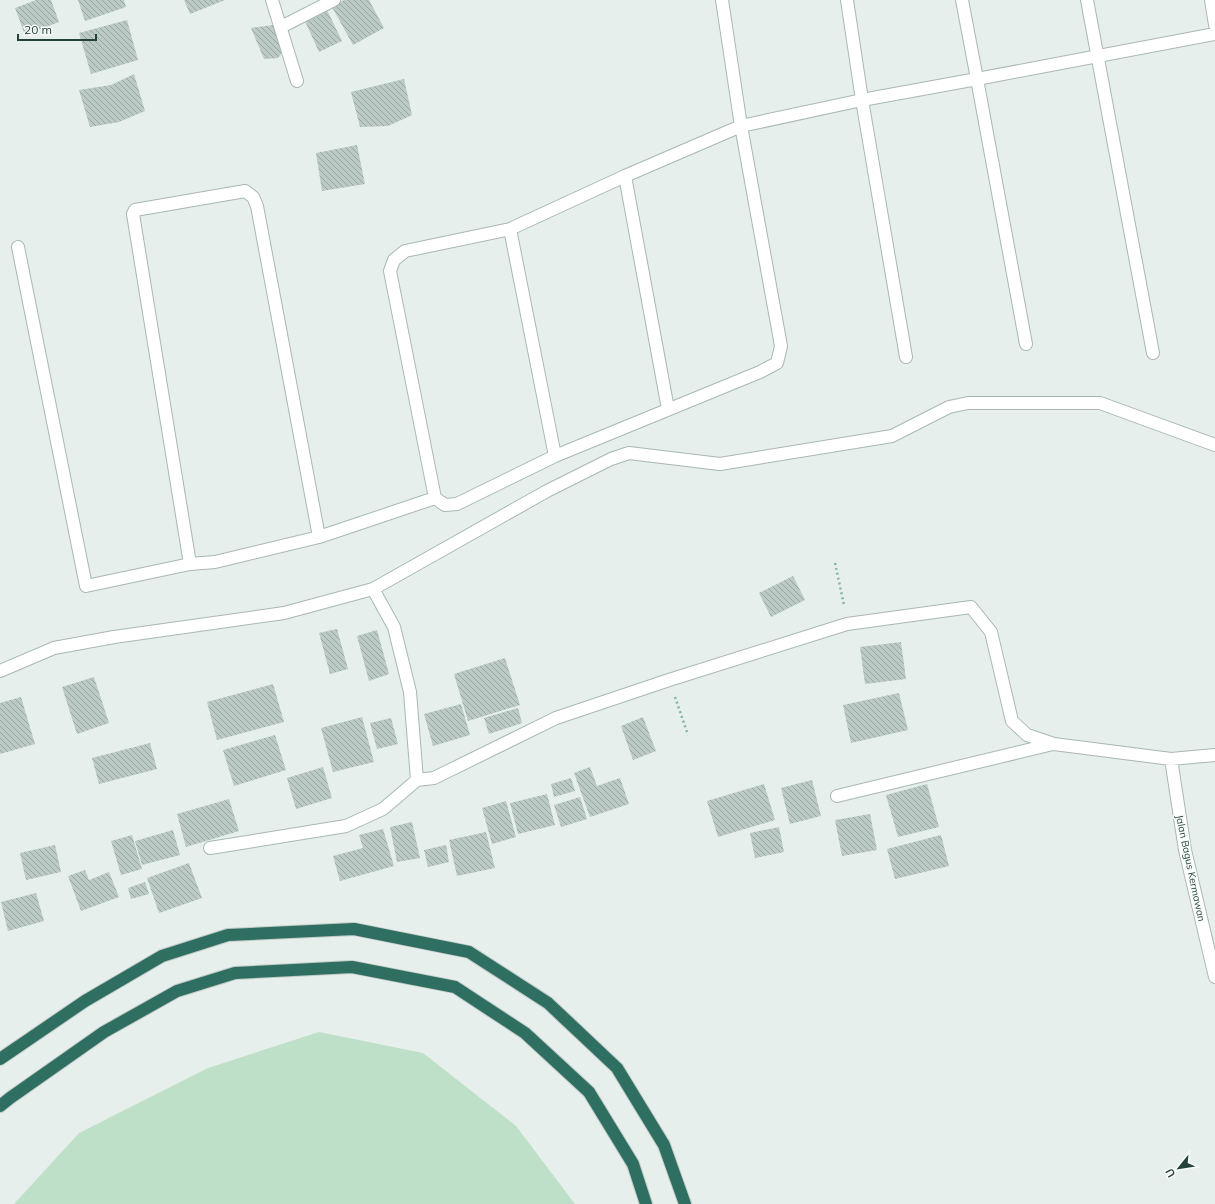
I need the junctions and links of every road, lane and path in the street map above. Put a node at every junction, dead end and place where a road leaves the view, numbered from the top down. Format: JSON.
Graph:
{"nodes":[{"id":1,"x":272,"y":0,"type":"edge"},
{"id":2,"x":334,"y":0,"type":"edge"},
{"id":3,"x":722,"y":0,"type":"edge"},
{"id":4,"x":847,"y":0,"type":"edge"},
{"id":5,"x":962,"y":0,"type":"edge"},
{"id":6,"x":1086,"y":0,"type":"edge"},
{"id":7,"x":1211,"y":0,"type":"edge"},
{"id":8,"x":1215,"y":25,"type":"edge"},
{"id":9,"x":281,"y":27,"type":"junction"},
{"id":10,"x":1215,"y":34,"type":"edge"},
{"id":11,"x":1096,"y":57,"type":"junction"},
{"id":12,"x":977,"y":79,"type":"junction"},
{"id":13,"x":297,"y":80,"type":"dead end"},
{"id":14,"x":862,"y":100,"type":"junction"},
{"id":15,"x":741,"y":126,"type":"junction"},
{"id":16,"x":624,"y":176,"type":"junction"},
{"id":17,"x":510,"y":229,"type":"junction"},
{"id":18,"x":18,"y":248,"type":"dead end"},
{"id":19,"x":1026,"y":344,"type":"dead end"},
{"id":20,"x":1153,"y":353,"type":"dead end"},
{"id":21,"x":906,"y":357,"type":"dead end"},
{"id":22,"x":668,"y":409,"type":"junction"},
{"id":23,"x":1215,"y":445,"type":"edge"},
{"id":24,"x":555,"y":456,"type":"junction"},
{"id":25,"x":435,"y":498,"type":"junction"},
{"id":26,"x":319,"y":537,"type":"junction"},
{"id":27,"x":835,"y":563,"type":"dead end"},
{"id":28,"x":190,"y":564,"type":"junction"},
{"id":29,"x":373,"y":589,"type":"junction"},
{"id":30,"x":847,"y":624,"type":"junction"},
{"id":31,"x":0,"y":671,"type":"edge"},
{"id":32,"x":669,"y":680,"type":"junction"},
{"id":33,"x":688,"y":735,"type":"dead end"},
{"id":34,"x":1054,"y":744,"type":"junction"},
{"id":35,"x":1215,"y":755,"type":"edge"},
{"id":36,"x":1171,"y":758,"type":"junction"},
{"id":37,"x":417,"y":780,"type":"junction"},
{"id":38,"x":837,"y":796,"type":"dead end"},
{"id":39,"x":210,"y":848,"type":"dead end"},
{"id":40,"x":1215,"y":977,"type":"edge"},
{"id":41,"x":0,"y":1059,"type":"edge"},
{"id":42,"x":0,"y":1106,"type":"edge"},
{"id":43,"x":646,"y":1204,"type":"edge"},
{"id":44,"x":685,"y":1204,"type":"edge"}],
"edges":[{"from":1,"to":9,"type":"street"},
{"from":2,"to":9,"type":"street"},
{"from":3,"to":15,"type":"street"},
{"from":4,"to":14,"type":"street"},
{"from":5,"to":12,"type":"street"},
{"from":6,"to":11,"type":"street"},
{"from":7,"to":8,"type":"street"},
{"from":9,"to":13,"type":"street"},
{"from":10,"to":11,"type":"street"},
{"from":11,"to":12,"type":"street"},
{"from":11,"to":20,"type":"street"},
{"from":12,"to":14,"type":"street"},
{"from":12,"to":19,"type":"street"},
{"from":14,"to":15,"type":"street"},
{"from":14,"to":21,"type":"street"},
{"from":15,"to":16,"type":"street"},
{"from":15,"to":22,"type":"street"},
{"from":16,"to":17,"type":"street"},
{"from":16,"to":22,"type":"street"},
{"from":17,"to":24,"type":"street"},
{"from":17,"to":25,"type":"street"},
{"from":18,"to":28,"type":"street"},
{"from":22,"to":24,"type":"street"},
{"from":23,"to":29,"type":"street"},
{"from":24,"to":25,"type":"street"},
{"from":25,"to":26,"type":"street"},
{"from":26,"to":28,"type":"street"},
{"from":26,"to":28,"type":"street"},
{"from":27,"to":30,"type":"path"},
{"from":29,"to":31,"type":"street"},
{"from":29,"to":37,"type":"street"},
{"from":30,"to":32,"type":"street"},
{"from":30,"to":34,"type":"street"},
{"from":32,"to":33,"type":"path"},
{"from":32,"to":37,"type":"street"},
{"from":34,"to":36,"type":"street"},
{"from":34,"to":38,"type":"street"},
{"from":35,"to":36,"type":"street"},
{"from":36,"to":40,"type":"street","name":"Jalan Bagus Kermawan"},
{"from":37,"to":39,"type":"street"},
{"from":41,"to":44,"type":"highway"},
{"from":42,"to":43,"type":"highway"}]}
